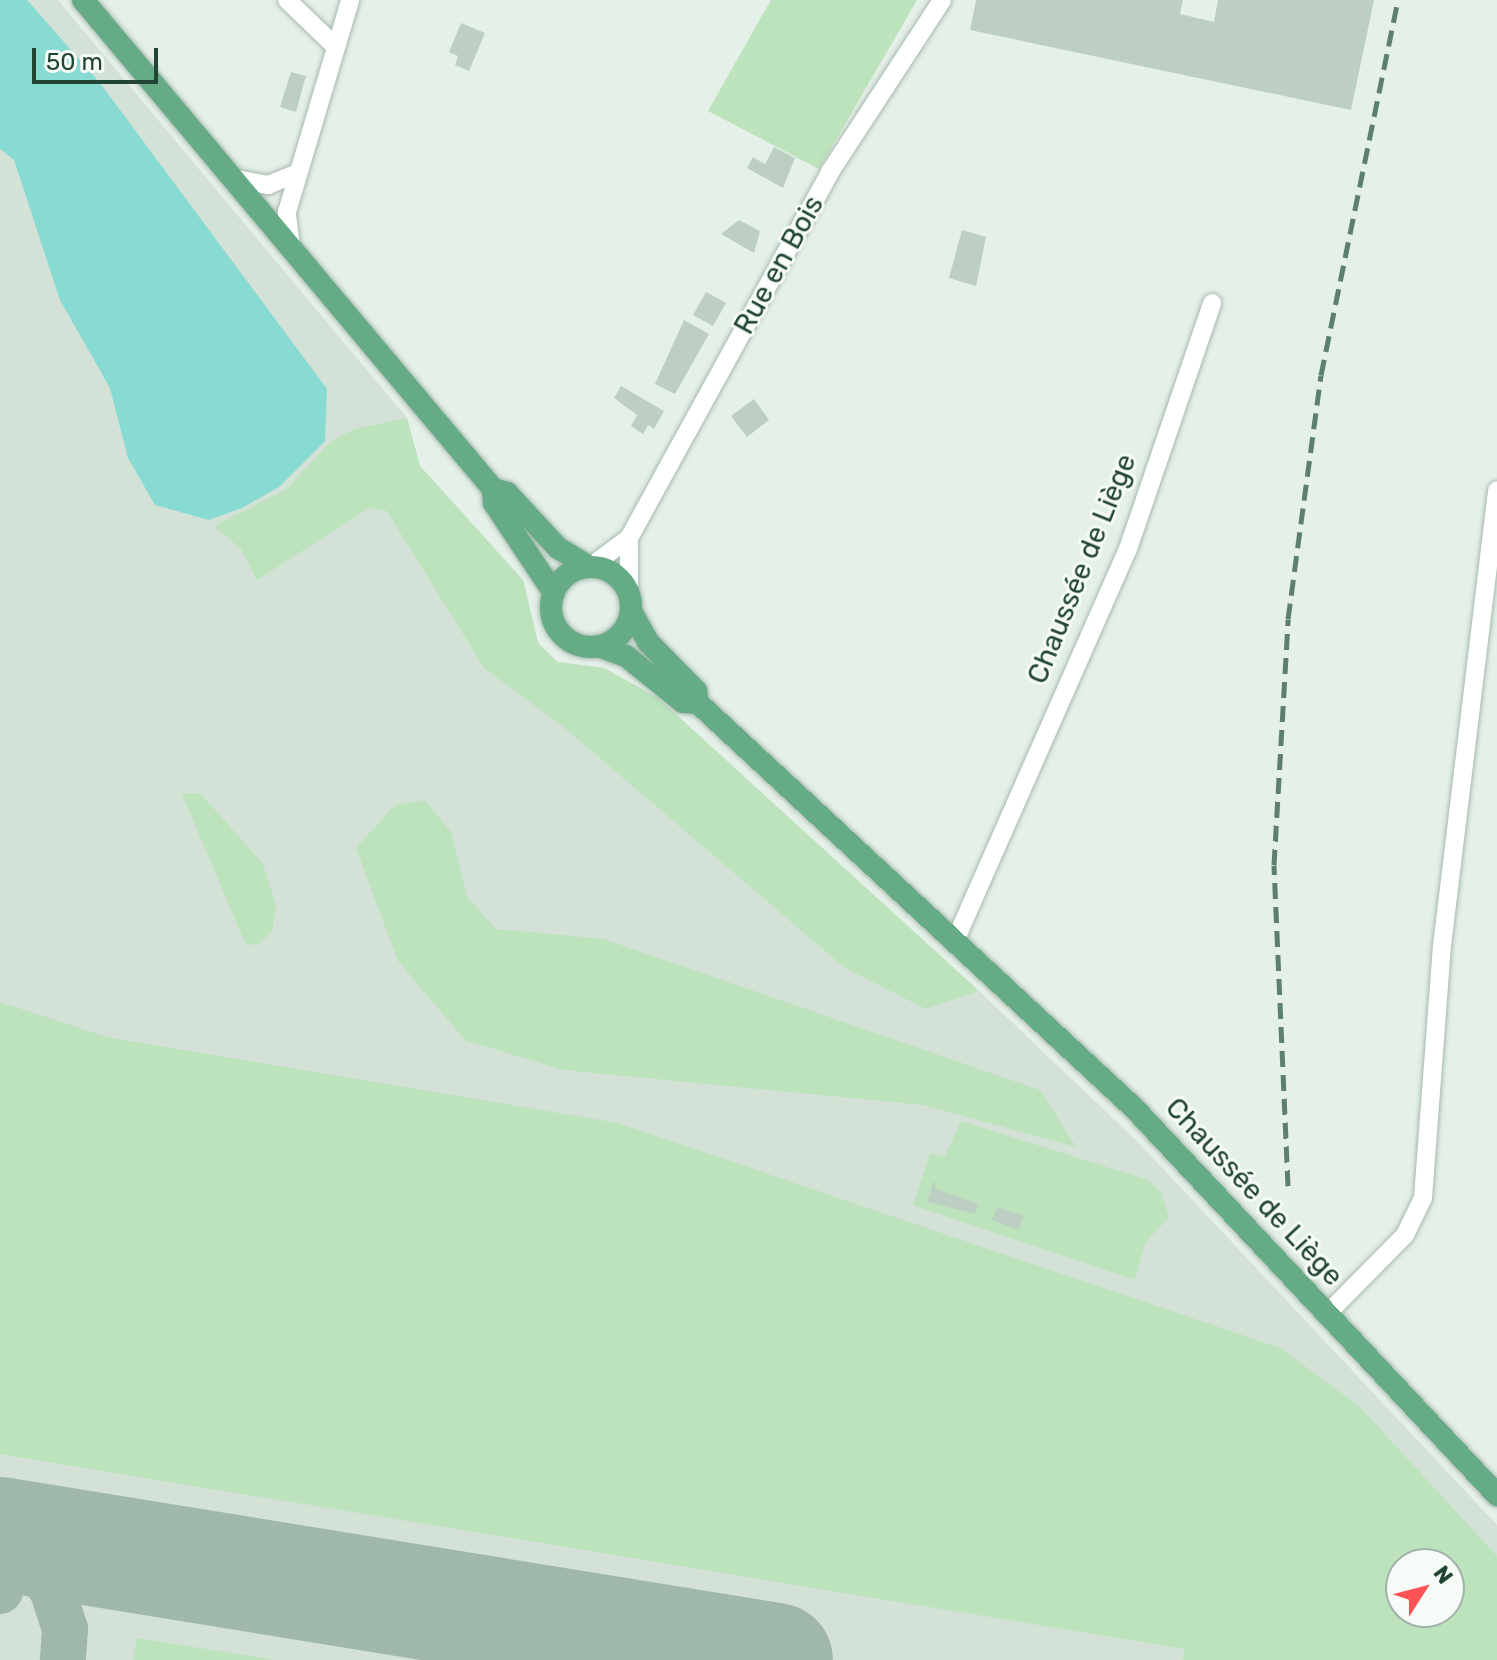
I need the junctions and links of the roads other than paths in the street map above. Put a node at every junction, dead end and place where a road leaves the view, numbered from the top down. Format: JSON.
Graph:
{"nodes":[{"id":1,"x":83,"y":0,"type":"edge"},
{"id":2,"x":287,"y":0,"type":"edge"},
{"id":3,"x":350,"y":0,"type":"edge"},
{"id":4,"x":942,"y":0,"type":"edge"},
{"id":5,"x":335,"y":46,"type":"junction"},
{"id":6,"x":298,"y":173,"type":"junction"},
{"id":7,"x":232,"y":178,"type":"junction"},
{"id":8,"x":291,"y":248,"type":"junction"},
{"id":9,"x":1212,"y":303,"type":"dead end"},
{"id":10,"x":493,"y":489,"type":"junction"},
{"id":11,"x":1497,"y":490,"type":"edge"},
{"id":12,"x":629,"y":538,"type":"junction"},
{"id":13,"x":590,"y":567,"type":"junction"},
{"id":14,"x":554,"y":593,"type":"junction"},
{"id":15,"x":630,"y":602,"type":"junction"},
{"id":16,"x":598,"y":646,"type":"junction"},
{"id":17,"x":698,"y":703,"type":"junction"},
{"id":18,"x":955,"y":941,"type":"junction"},
{"id":19,"x":1327,"y":1314,"type":"junction"},
{"id":20,"x":1497,"y":1495,"type":"edge"}],
"edges":[{"from":1,"to":7,"type":"main road"},
{"from":2,"to":5,"type":"street"},
{"from":3,"to":5,"type":"street"},
{"from":4,"to":12,"type":"street","name":"Rue en Bois"},
{"from":5,"to":6,"type":"street"},
{"from":6,"to":7,"type":"street"},
{"from":6,"to":8,"type":"street"},
{"from":7,"to":8,"type":"main road"},
{"from":8,"to":10,"type":"main road"},
{"from":9,"to":18,"type":"street","name":"Chaussée de Liège"},
{"from":10,"to":13,"type":"main road"},
{"from":10,"to":14,"type":"main road"},
{"from":11,"to":19,"type":"street"},
{"from":12,"to":13,"type":"street","name":"Rue en Bois"},
{"from":12,"to":15,"type":"street","name":"Rue en Bois"},
{"from":13,"to":14,"type":"main road"},
{"from":13,"to":15,"type":"main road"},
{"from":14,"to":16,"type":"main road"},
{"from":15,"to":16,"type":"main road"},
{"from":15,"to":17,"type":"main road","name":"Chaussée de Liège"},
{"from":16,"to":17,"type":"main road","name":"Chaussée de Liège"},
{"from":17,"to":18,"type":"main road","name":"Chaussée de Liège"},
{"from":18,"to":19,"type":"main road","name":"Chaussée de Liège"},
{"from":19,"to":20,"type":"main road","name":"Chaussée de Liège"}]}
